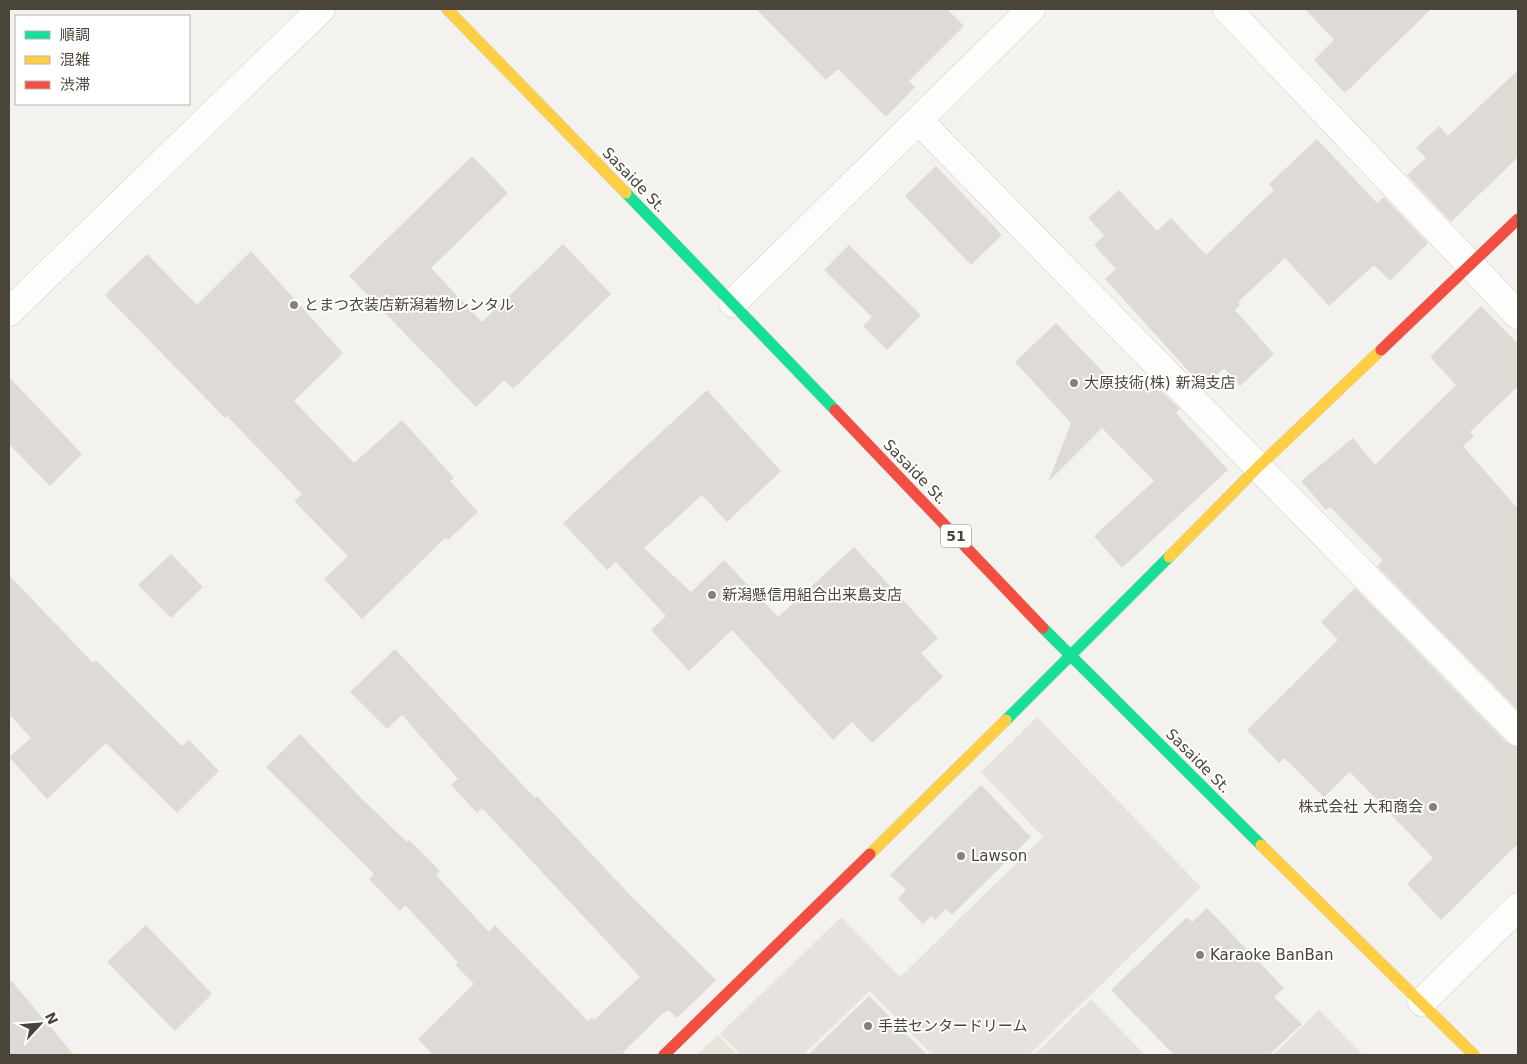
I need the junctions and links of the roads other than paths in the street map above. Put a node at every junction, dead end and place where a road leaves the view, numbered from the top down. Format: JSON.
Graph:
{"nodes":[{"id":1,"x":321,"y":9,"type":"edge"},
{"id":2,"x":447,"y":9,"type":"edge"},
{"id":3,"x":1032,"y":9,"type":"edge"},
{"id":4,"x":1227,"y":9,"type":"edge"},
{"id":5,"x":919,"y":121,"type":"junction"},
{"id":6,"x":1518,"y":218,"type":"edge"},
{"id":7,"x":1470,"y":265,"type":"junction"},
{"id":8,"x":733,"y":303,"type":"junction"},
{"id":9,"x":9,"y":312,"type":"edge"},
{"id":10,"x":1518,"y":315,"type":"edge"},
{"id":11,"x":1259,"y":466,"type":"junction"},
{"id":12,"x":1071,"y":657,"type":"junction"},
{"id":13,"x":1518,"y":732,"type":"edge"},
{"id":14,"x":1518,"y":907,"type":"edge"},
{"id":15,"x":1422,"y":1002,"type":"junction"},
{"id":16,"x":664,"y":1055,"type":"edge"},
{"id":17,"x":1474,"y":1055,"type":"edge"}],
"edges":[{"from":1,"to":9,"type":"street"},
{"from":2,"to":8,"type":"main road","name":"Sasaide St.","number":"51"},
{"from":3,"to":5,"type":"street"},
{"from":4,"to":7,"type":"street"},
{"from":5,"to":8,"type":"street"},
{"from":5,"to":11,"type":"street"},
{"from":6,"to":7,"type":"main road"},
{"from":7,"to":10,"type":"street"},
{"from":7,"to":11,"type":"main road"},
{"from":8,"to":12,"type":"main road","name":"Sasaide St.","number":"51"},
{"from":11,"to":12,"type":"main road"},
{"from":11,"to":13,"type":"street"},
{"from":12,"to":15,"type":"main road","name":"Sasaide St.","number":"51"},
{"from":12,"to":16,"type":"main road"},
{"from":14,"to":15,"type":"street"},
{"from":15,"to":17,"type":"main road","name":"Sasaide St.","number":"51"}]}
